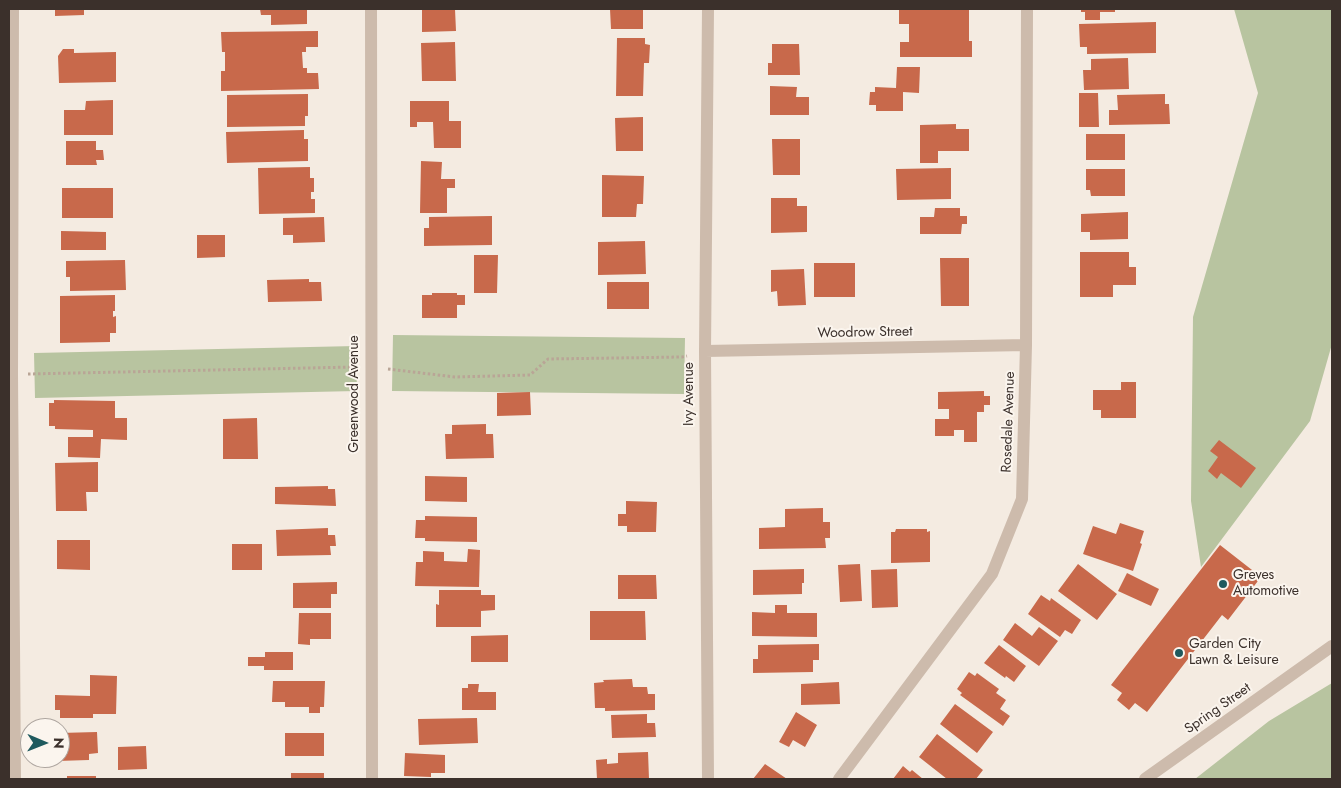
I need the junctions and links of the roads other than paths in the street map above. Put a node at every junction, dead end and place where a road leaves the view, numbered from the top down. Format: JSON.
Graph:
{"nodes":[{"id":1,"x":13,"y":9,"type":"edge"},
{"id":2,"x":371,"y":9,"type":"edge"},
{"id":3,"x":708,"y":9,"type":"edge"},
{"id":4,"x":1027,"y":9,"type":"edge"},
{"id":5,"x":1026,"y":345,"type":"junction"},
{"id":6,"x":705,"y":351,"type":"junction"},
{"id":7,"x":11,"y":374,"type":"edge"},
{"id":8,"x":1332,"y":646,"type":"edge"},
{"id":9,"x":16,"y":779,"type":"edge"},
{"id":10,"x":372,"y":779,"type":"edge"},
{"id":11,"x":708,"y":779,"type":"edge"},
{"id":12,"x":839,"y":779,"type":"edge"},
{"id":13,"x":1145,"y":779,"type":"edge"}],
"edges":[{"from":1,"to":7,"type":"street"},
{"from":2,"to":10,"type":"street","name":"Greenwood Avenue"},
{"from":3,"to":6,"type":"street","name":"Ivy Avenue"},
{"from":4,"to":5,"type":"street","name":"Rosedale Avenue"},
{"from":5,"to":6,"type":"street","name":"Woodrow Street"},
{"from":5,"to":12,"type":"street","name":"Rosedale Avenue"},
{"from":6,"to":11,"type":"street","name":"Ivy Avenue"},
{"from":7,"to":9,"type":"street"},
{"from":8,"to":13,"type":"street","name":"Spring Street"}]}
